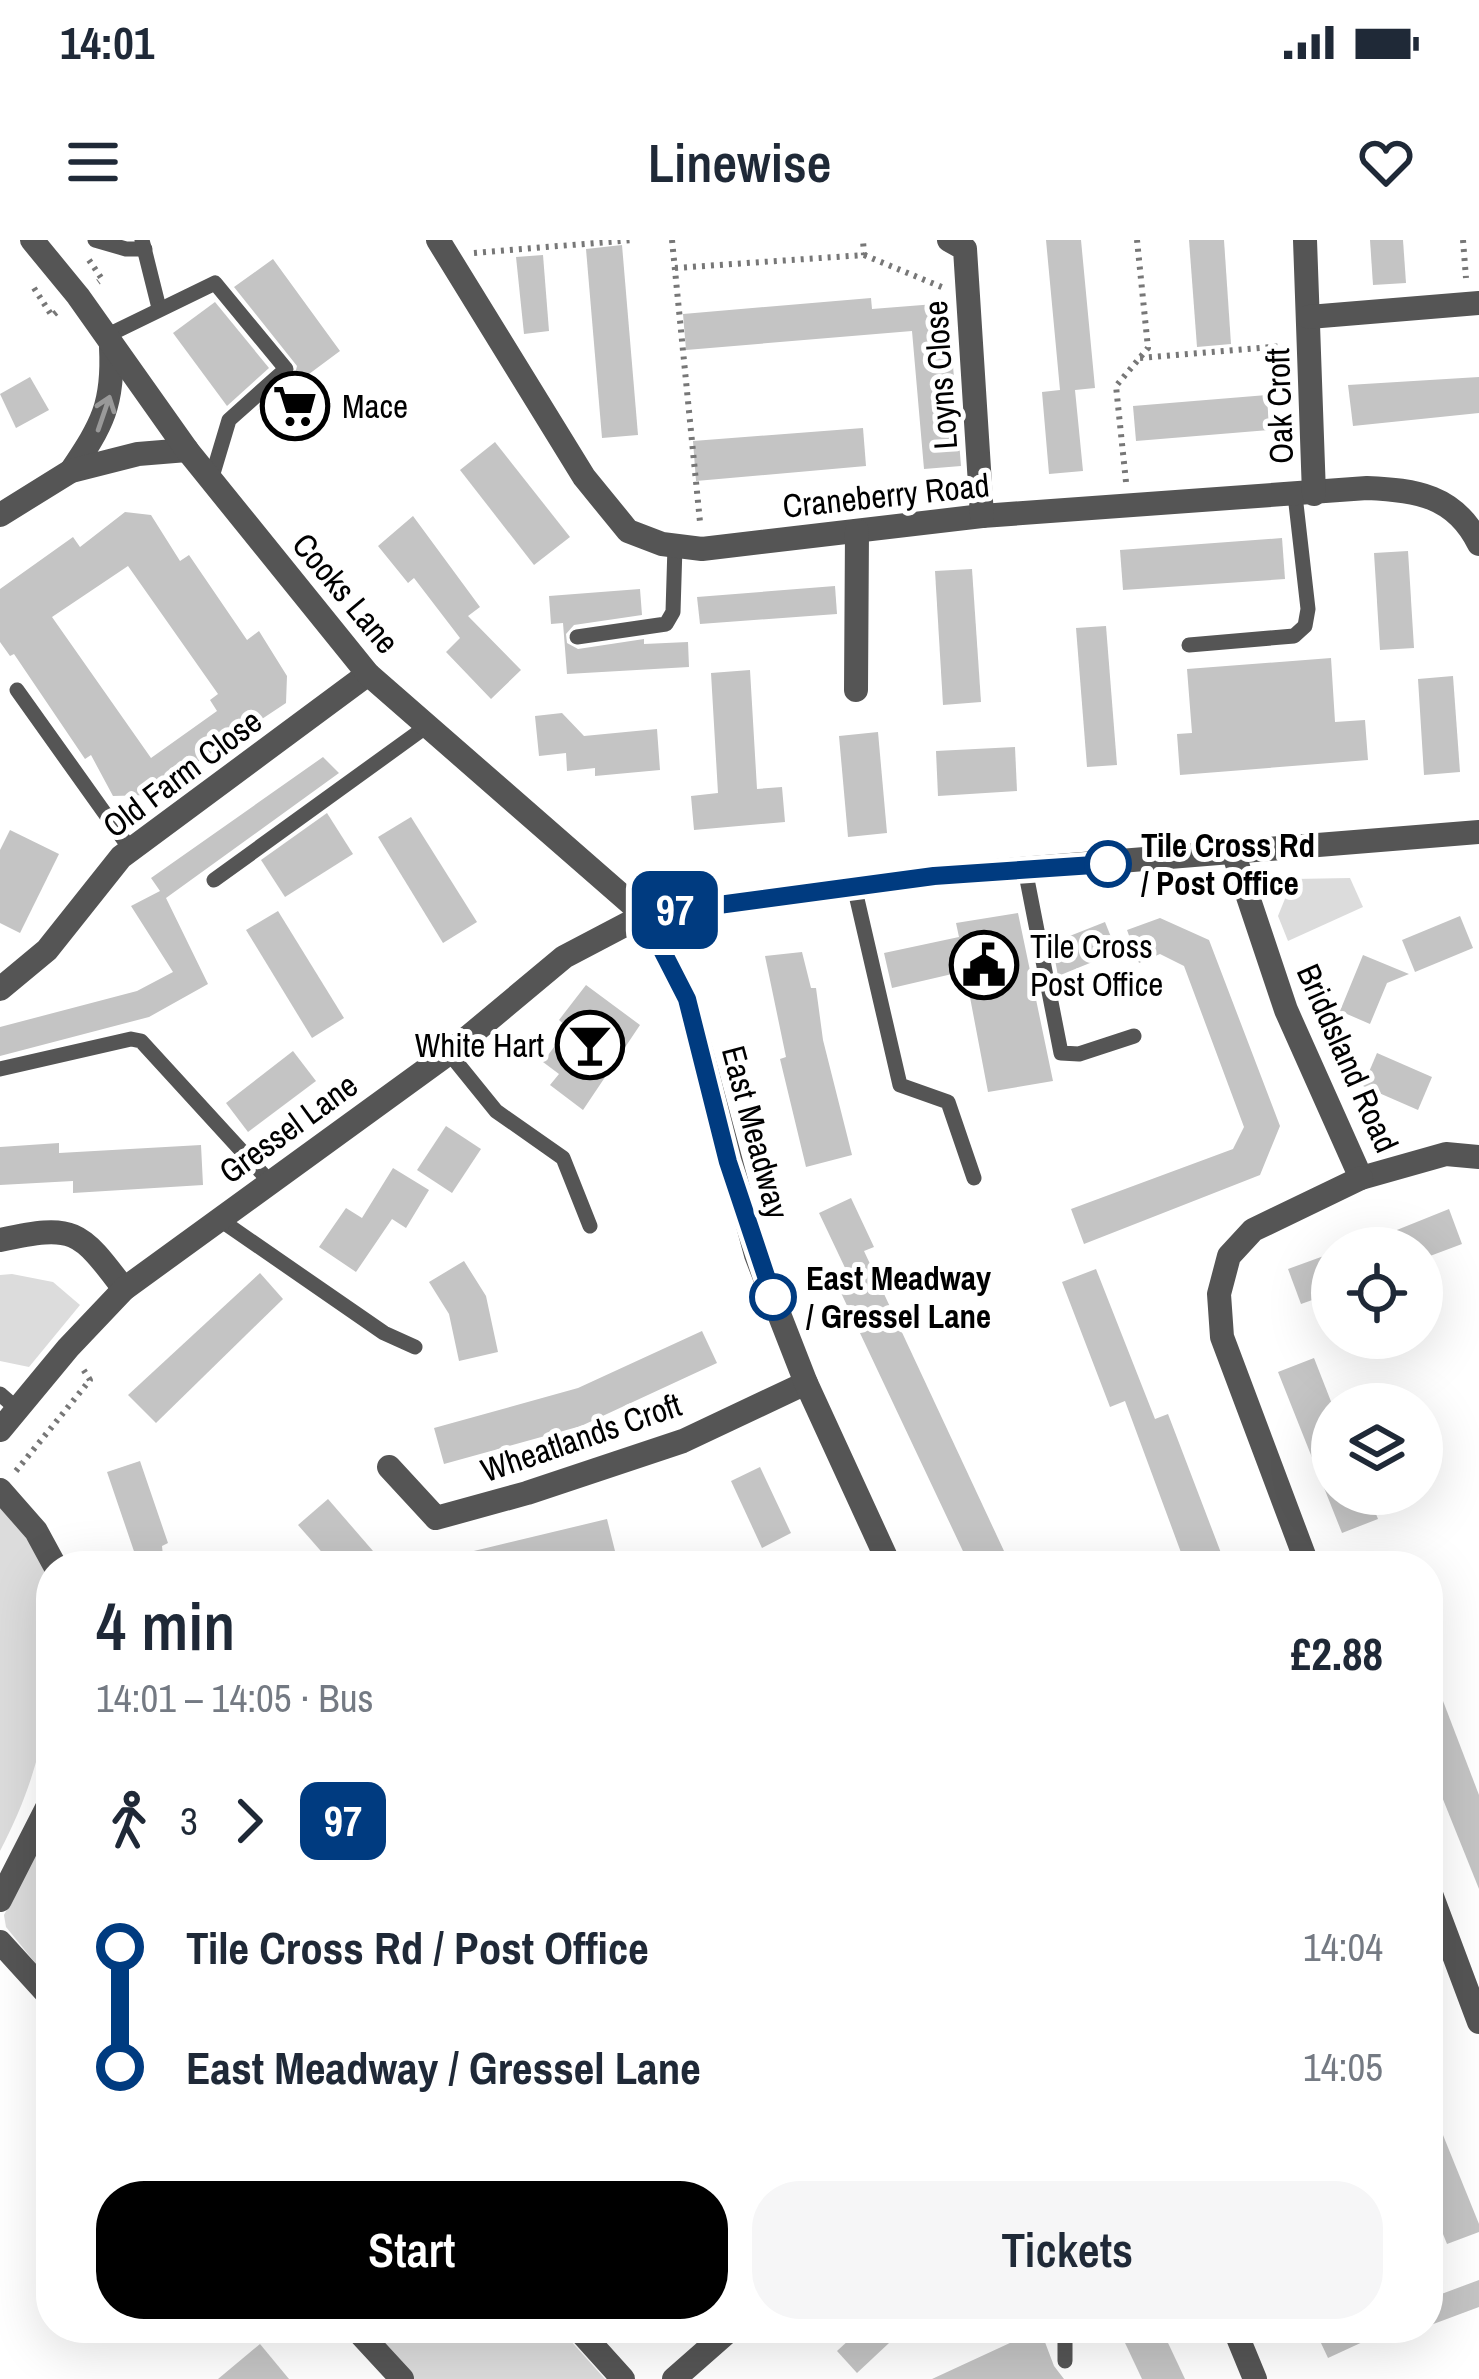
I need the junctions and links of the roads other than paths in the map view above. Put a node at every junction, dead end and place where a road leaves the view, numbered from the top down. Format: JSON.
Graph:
{"nodes":[{"id":1,"x":32,"y":240,"type":"edge"},
{"id":2,"x":95,"y":240,"type":"edge"},
{"id":3,"x":949,"y":240,"type":"edge"},
{"id":4,"x":1305,"y":240,"type":"edge"},
{"id":5,"x":143,"y":244,"type":"edge"},
{"id":6,"x":443,"y":247,"type":"edge"},
{"id":7,"x":47,"y":251,"type":"edge"},
{"id":8,"x":1473,"y":303,"type":"edge"},
{"id":9,"x":159,"y":308,"type":"junction"},
{"id":10,"x":1309,"y":317,"type":"junction"},
{"id":11,"x":107,"y":342,"type":"junction"},
{"id":12,"x":188,"y":450,"type":"junction"},
{"id":13,"x":71,"y":471,"type":"junction"},
{"id":14,"x":211,"y":480,"type":"junction"},
{"id":15,"x":1305,"y":494,"type":"junction"},
{"id":16,"x":0,"y":515,"type":"edge"},
{"id":17,"x":982,"y":516,"type":"junction"},
{"id":18,"x":857,"y":531,"type":"junction"},
{"id":19,"x":1479,"y":544,"type":"edge"},
{"id":20,"x":675,"y":546,"type":"junction"},
{"id":21,"x":577,"y":637,"type":"dead end"},
{"id":22,"x":1189,"y":645,"type":"dead end"},
{"id":23,"x":368,"y":674,"type":"junction"},
{"id":24,"x":856,"y":690,"type":"dead end"},
{"id":25,"x":17,"y":691,"type":"dead end"},
{"id":26,"x":428,"y":726,"type":"junction"},
{"id":27,"x":1479,"y":832,"type":"edge"},
{"id":28,"x":131,"y":850,"type":"junction"},
{"id":29,"x":1234,"y":855,"type":"junction"},
{"id":30,"x":1025,"y":869,"type":"junction"},
{"id":31,"x":214,"y":880,"type":"dead end"},
{"id":32,"x":854,"y":886,"type":"junction"},
{"id":33,"x":644,"y":915,"type":"junction"},
{"id":34,"x":0,"y":989,"type":"edge"},
{"id":35,"x":1134,"y":1036,"type":"dead end"},
{"id":36,"x":448,"y":1053,"type":"junction"},
{"id":37,"x":0,"y":1070,"type":"edge"},
{"id":38,"x":1479,"y":1157,"type":"edge"},
{"id":39,"x":974,"y":1178,"type":"dead end"},
{"id":40,"x":1361,"y":1178,"type":"junction"},
{"id":41,"x":270,"y":1182,"type":"junction"},
{"id":42,"x":219,"y":1219,"type":"junction"},
{"id":43,"x":590,"y":1226,"type":"dead end"},
{"id":44,"x":0,"y":1240,"type":"edge"},
{"id":45,"x":124,"y":1289,"type":"junction"},
{"id":46,"x":415,"y":1347,"type":"dead end"},
{"id":47,"x":806,"y":1383,"type":"junction"},
{"id":48,"x":8,"y":1401,"type":"edge"},
{"id":49,"x":0,"y":1430,"type":"edge"},
{"id":50,"x":389,"y":1466,"type":"dead end"},
{"id":51,"x":7,"y":1482,"type":"edge"},
{"id":52,"x":47,"y":1551,"type":"edge"},
{"id":53,"x":883,"y":1551,"type":"edge"},
{"id":54,"x":1302,"y":1551,"type":"edge"},
{"id":55,"x":36,"y":1829,"type":"edge"},
{"id":56,"x":0,"y":1900,"type":"edge"},
{"id":57,"x":1443,"y":1926,"type":"edge"},
{"id":58,"x":0,"y":1942,"type":"edge"},
{"id":59,"x":36,"y":1982,"type":"edge"},
{"id":60,"x":1479,"y":2022,"type":"edge"},
{"id":61,"x":369,"y":2343,"type":"edge"},
{"id":62,"x":590,"y":2343,"type":"edge"},
{"id":63,"x":714,"y":2343,"type":"edge"},
{"id":64,"x":1065,"y":2343,"type":"edge"},
{"id":65,"x":1240,"y":2343,"type":"edge"},
{"id":66,"x":1065,"y":2361,"type":"dead end"},
{"id":67,"x":402,"y":2379,"type":"edge"},
{"id":68,"x":622,"y":2379,"type":"edge"},
{"id":69,"x":674,"y":2379,"type":"edge"},
{"id":70,"x":1255,"y":2379,"type":"edge"}],
"edges":[{"from":1,"to":7,"type":"street","name":"Cooks Lane"},
{"from":2,"to":5,"type":"lane"},
{"from":3,"to":17,"type":"street","name":"Loyns Close"},
{"from":4,"to":10,"type":"street","name":"Oak Croft"},
{"from":5,"to":9,"type":"lane"},
{"from":6,"to":20,"type":"street","name":"Craneberry Road"},
{"from":7,"to":11,"type":"street","name":"Cooks Lane"},
{"from":8,"to":10,"type":"street","name":"Oak Croft"},
{"from":9,"to":11,"type":"lane"},
{"from":9,"to":14,"type":"lane"},
{"from":10,"to":15,"type":"street","name":"Oak Croft"},
{"from":11,"to":12,"type":"street","name":"Cooks Lane"},
{"from":13,"to":11,"type":"street","one_way":true},
{"from":12,"to":13,"type":"street"},
{"from":12,"to":14,"type":"street","name":"Cooks Lane"},
{"from":13,"to":16,"type":"street"},
{"from":14,"to":23,"type":"street","name":"Cooks Lane"},
{"from":15,"to":17,"type":"street","name":"Craneberry Road"},
{"from":15,"to":19,"type":"street","name":"Craneberry Road"},
{"from":15,"to":22,"type":"lane"},
{"from":17,"to":18,"type":"street","name":"Craneberry Road"},
{"from":18,"to":20,"type":"street","name":"Craneberry Road"},
{"from":18,"to":24,"type":"street"},
{"from":20,"to":21,"type":"lane"},
{"from":23,"to":26,"type":"street","name":"Cooks Lane"},
{"from":23,"to":28,"type":"street","name":"Old Farm Close"},
{"from":25,"to":28,"type":"lane"},
{"from":26,"to":31,"type":"lane"},
{"from":26,"to":33,"type":"street","name":"Cooks Lane"},
{"from":27,"to":29,"type":"street","name":"Gressel Lane"},
{"from":28,"to":34,"type":"street","name":"Old Farm Close"},
{"from":29,"to":30,"type":"street","name":"Gressel Lane"},
{"from":29,"to":40,"type":"street","name":"Briddsland Road"},
{"from":30,"to":32,"type":"street","name":"Gressel Lane"},
{"from":30,"to":35,"type":"lane"},
{"from":32,"to":33,"type":"street","name":"Gressel Lane"},
{"from":32,"to":39,"type":"lane"},
{"from":33,"to":36,"type":"street","name":"Gressel Lane"},
{"from":33,"to":47,"type":"street","name":"East Meadway"},
{"from":36,"to":41,"type":"street","name":"Gressel Lane"},
{"from":36,"to":43,"type":"lane"},
{"from":37,"to":41,"type":"lane"},
{"from":38,"to":40,"type":"street","name":"Briddsland Road"},
{"from":40,"to":54,"type":"street"},
{"from":41,"to":42,"type":"street","name":"Gressel Lane"},
{"from":42,"to":45,"type":"street","name":"Gressel Lane"},
{"from":42,"to":46,"type":"lane"},
{"from":44,"to":45,"type":"street"},
{"from":45,"to":48,"type":"street","name":"Gressel Lane"},
{"from":47,"to":50,"type":"street","name":"Wheatlands Croft"},
{"from":47,"to":53,"type":"street","name":"East Meadway"},
{"from":48,"to":49,"type":"street","name":"Gressel Lane"},
{"from":51,"to":52,"type":"street"},
{"from":55,"to":56,"type":"street"},
{"from":57,"to":60,"type":"street"},
{"from":58,"to":59,"type":"street"},
{"from":61,"to":67,"type":"street"},
{"from":62,"to":68,"type":"street"},
{"from":63,"to":69,"type":"street"},
{"from":64,"to":66,"type":"lane"},
{"from":65,"to":70,"type":"street"}]}
